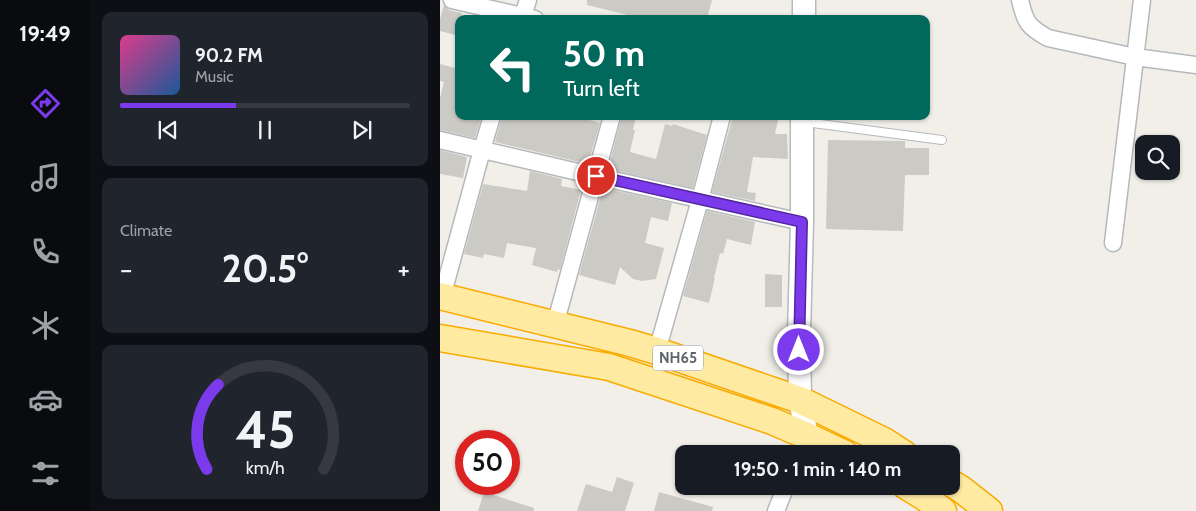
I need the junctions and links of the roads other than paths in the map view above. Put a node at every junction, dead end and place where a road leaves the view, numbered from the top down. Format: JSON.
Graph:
{"nodes":[{"id":1,"x":452,"y":0,"type":"edge"},
{"id":2,"x":528,"y":0,"type":"edge"},
{"id":3,"x":804,"y":0,"type":"edge"},
{"id":4,"x":1020,"y":0,"type":"edge"},
{"id":5,"x":1142,"y":0,"type":"edge"},
{"id":6,"x":514,"y":15,"type":"edge"},
{"id":7,"x":527,"y":15,"type":"edge"},
{"id":8,"x":804,"y":15,"type":"edge"},
{"id":9,"x":1135,"y":57,"type":"junction"},
{"id":10,"x":1196,"y":65,"type":"edge"},
{"id":11,"x":491,"y":120,"type":"edge"},
{"id":12,"x":611,"y":120,"type":"edge"},
{"id":13,"x":721,"y":120,"type":"edge"},
{"id":14,"x":802,"y":120,"type":"edge"},
{"id":15,"x":809,"y":120,"type":"edge"},
{"id":16,"x":440,"y":140,"type":"edge"},
{"id":17,"x":942,"y":140,"type":"dead end"},
{"id":18,"x":482,"y":150,"type":"junction"},
{"id":19,"x":596,"y":176,"type":"junction"},
{"id":20,"x":700,"y":200,"type":"junction"},
{"id":21,"x":802,"y":222,"type":"junction"},
{"id":22,"x":1113,"y":243,"type":"dead end"},
{"id":23,"x":441,"y":297,"type":"edge"},
{"id":24,"x":555,"y":325,"type":"junction"},
{"id":25,"x":440,"y":338,"type":"edge"},
{"id":26,"x":657,"y":351,"type":"junction"},
{"id":27,"x":800,"y":400,"type":"junction"},
{"id":28,"x":804,"y":445,"type":"edge"},
{"id":29,"x":890,"y":445,"type":"edge"},
{"id":30,"x":960,"y":488,"type":"edge"},
{"id":31,"x":782,"y":495,"type":"edge"},
{"id":32,"x":776,"y":511,"type":"edge"},
{"id":33,"x":989,"y":511,"type":"edge"}],
"edges":[{"from":1,"to":6,"type":"street"},
{"from":2,"to":7,"type":"street"},
{"from":3,"to":8,"type":"main road"},
{"from":4,"to":9,"type":"street"},
{"from":5,"to":9,"type":"street"},
{"from":9,"to":10,"type":"street"},
{"from":9,"to":22,"type":"street"},
{"from":11,"to":18,"type":"street"},
{"from":12,"to":19,"type":"street"},
{"from":13,"to":20,"type":"street"},
{"from":14,"to":21,"type":"main road"},
{"from":15,"to":17,"type":"lane"},
{"from":16,"to":18,"type":"street"},
{"from":18,"to":19,"type":"street"},
{"from":18,"to":23,"type":"street"},
{"from":19,"to":20,"type":"street"},
{"from":19,"to":24,"type":"street"},
{"from":20,"to":21,"type":"street"},
{"from":20,"to":26,"type":"street"},
{"from":21,"to":27,"type":"main road"},
{"from":23,"to":24,"type":"highway","number":"NH65"},
{"from":24,"to":26,"type":"highway","number":"NH65"},
{"from":25,"to":28,"type":"highway","number":"NH65"},
{"from":26,"to":27,"type":"highway","number":"NH65"},
{"from":27,"to":28,"type":"main road"},
{"from":27,"to":29,"type":"highway","number":"NH65"},
{"from":30,"to":33,"type":"highway"},
{"from":31,"to":32,"type":"street"}]}
